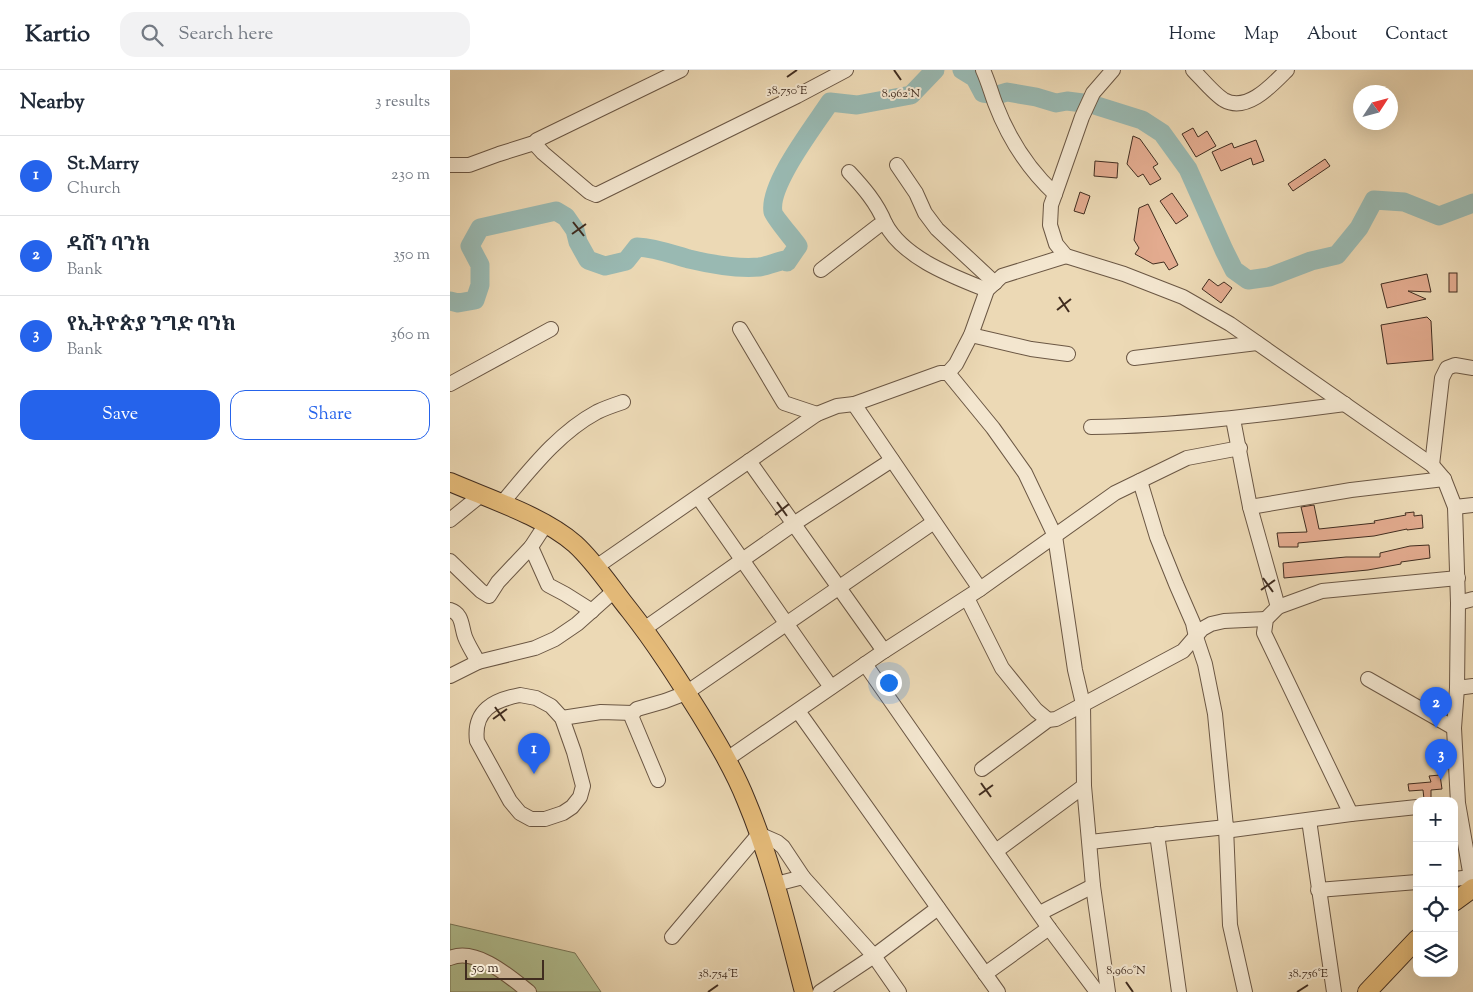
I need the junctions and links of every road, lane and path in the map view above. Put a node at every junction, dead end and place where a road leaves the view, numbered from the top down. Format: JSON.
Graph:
{"nodes":[{"id":1,"x":681,"y":70,"type":"edge"},
{"id":2,"x":846,"y":70,"type":"edge"},
{"id":3,"x":984,"y":70,"type":"edge"},
{"id":4,"x":1113,"y":70,"type":"edge"},
{"id":5,"x":1193,"y":70,"type":"edge"},
{"id":6,"x":1287,"y":70,"type":"edge"},
{"id":7,"x":660,"y":74,"type":"edge"},
{"id":8,"x":534,"y":143,"type":"junction"},
{"id":9,"x":897,"y":164,"type":"dead end"},
{"id":10,"x":450,"y":165,"type":"edge"},
{"id":11,"x":849,"y":172,"type":"dead end"},
{"id":12,"x":1055,"y":194,"type":"junction"},
{"id":13,"x":885,"y":222,"type":"junction"},
{"id":14,"x":1066,"y":256,"type":"junction"},
{"id":15,"x":821,"y":270,"type":"dead end"},
{"id":16,"x":991,"y":286,"type":"junction"},
{"id":17,"x":551,"y":329,"type":"dead end"},
{"id":18,"x":740,"y":329,"type":"dead end"},
{"id":19,"x":971,"y":335,"type":"junction"},
{"id":20,"x":1257,"y":343,"type":"junction"},
{"id":21,"x":1068,"y":354,"type":"dead end"},
{"id":22,"x":1134,"y":358,"type":"dead end"},
{"id":23,"x":1473,"y":368,"type":"edge"},
{"id":24,"x":948,"y":373,"type":"junction"},
{"id":25,"x":450,"y":384,"type":"edge"},
{"id":26,"x":623,"y":402,"type":"dead end"},
{"id":27,"x":854,"y":404,"type":"junction"},
{"id":28,"x":1345,"y":404,"type":"junction"},
{"id":29,"x":817,"y":414,"type":"junction"},
{"id":30,"x":1233,"y":419,"type":"junction"},
{"id":31,"x":1091,"y":427,"type":"dead end"},
{"id":32,"x":1240,"y":448,"type":"junction"},
{"id":33,"x":749,"y":460,"type":"junction"},
{"id":34,"x":892,"y":460,"type":"junction"},
{"id":35,"x":1432,"y":465,"type":"junction"},
{"id":36,"x":1444,"y":479,"type":"junction"},
{"id":37,"x":1140,"y":481,"type":"junction"},
{"id":38,"x":450,"y":482,"type":"edge"},
{"id":39,"x":481,"y":495,"type":"junction"},
{"id":40,"x":698,"y":497,"type":"junction"},
{"id":41,"x":502,"y":504,"type":"junction"},
{"id":42,"x":1473,"y":504,"type":"edge"},
{"id":43,"x":1250,"y":507,"type":"junction"},
{"id":44,"x":1455,"y":507,"type":"junction"},
{"id":45,"x":450,"y":520,"type":"edge"},
{"id":46,"x":934,"y":522,"type":"junction"},
{"id":47,"x":794,"y":523,"type":"junction"},
{"id":48,"x":546,"y":524,"type":"junction"},
{"id":49,"x":1055,"y":536,"type":"junction"},
{"id":50,"x":530,"y":547,"type":"junction"},
{"id":51,"x":743,"y":559,"type":"junction"},
{"id":52,"x":450,"y":561,"type":"edge"},
{"id":53,"x":596,"y":567,"type":"junction"},
{"id":54,"x":1458,"y":578,"type":"junction"},
{"id":55,"x":837,"y":587,"type":"junction"},
{"id":56,"x":980,"y":589,"type":"junction"},
{"id":57,"x":614,"y":591,"type":"junction"},
{"id":58,"x":968,"y":598,"type":"junction"},
{"id":59,"x":1473,"y":599,"type":"edge"},
{"id":60,"x":1458,"y":603,"type":"junction"},
{"id":61,"x":1278,"y":607,"type":"junction"},
{"id":62,"x":450,"y":610,"type":"edge"},
{"id":63,"x":592,"y":611,"type":"junction"},
{"id":64,"x":1266,"y":619,"type":"junction"},
{"id":65,"x":785,"y":624,"type":"junction"},
{"id":66,"x":644,"y":629,"type":"junction"},
{"id":67,"x":1196,"y":637,"type":"junction"},
{"id":68,"x":884,"y":651,"type":"junction"},
{"id":69,"x":478,"y":662,"type":"junction"},
{"id":70,"x":865,"y":664,"type":"junction"},
{"id":71,"x":450,"y":676,"type":"edge"},
{"id":72,"x":1368,"y":679,"type":"dead end"},
{"id":73,"x":1473,"y":686,"type":"edge"},
{"id":74,"x":831,"y":687,"type":"junction"},
{"id":75,"x":1457,"y":688,"type":"junction"},
{"id":76,"x":686,"y":693,"type":"junction"},
{"id":77,"x":1083,"y":704,"type":"junction"},
{"id":78,"x":798,"y":711,"type":"junction"},
{"id":79,"x":633,"y":713,"type":"junction"},
{"id":80,"x":562,"y":718,"type":"junction"},
{"id":81,"x":1048,"y":720,"type":"junction"},
{"id":82,"x":1454,"y":728,"type":"junction"},
{"id":83,"x":727,"y":759,"type":"junction"},
{"id":84,"x":982,"y":769,"type":"dead end"},
{"id":85,"x":658,"y":780,"type":"dead end"},
{"id":86,"x":1084,"y":786,"type":"junction"},
{"id":87,"x":1456,"y":797,"type":"edge"},
{"id":88,"x":1458,"y":804,"type":"edge"},
{"id":89,"x":1413,"y":807,"type":"edge"},
{"id":90,"x":1473,"y":808,"type":"edge"},
{"id":91,"x":1351,"y":814,"type":"junction"},
{"id":92,"x":1458,"y":814,"type":"edge"},
{"id":93,"x":1309,"y":820,"type":"junction"},
{"id":94,"x":1226,"y":827,"type":"junction"},
{"id":95,"x":759,"y":834,"type":"junction"},
{"id":96,"x":1157,"y":834,"type":"junction"},
{"id":97,"x":1090,"y":842,"type":"junction"},
{"id":98,"x":996,"y":851,"type":"junction"},
{"id":99,"x":803,"y":877,"type":"junction"},
{"id":100,"x":1458,"y":880,"type":"edge"},
{"id":101,"x":1413,"y":882,"type":"edge"},
{"id":102,"x":776,"y":884,"type":"junction"},
{"id":103,"x":1093,"y":886,"type":"junction"},
{"id":104,"x":1473,"y":886,"type":"edge"},
{"id":105,"x":1318,"y":890,"type":"junction"},
{"id":106,"x":1458,"y":899,"type":"edge"},
{"id":107,"x":938,"y":908,"type":"junction"},
{"id":108,"x":1040,"y":913,"type":"junction"},
{"id":109,"x":1049,"y":928,"type":"junction"},
{"id":110,"x":672,"y":937,"type":"dead end"},
{"id":111,"x":1413,"y":944,"type":"edge"},
{"id":112,"x":874,"y":956,"type":"junction"},
{"id":113,"x":450,"y":958,"type":"edge"},
{"id":114,"x":986,"y":974,"type":"junction"},
{"id":115,"x":529,"y":992,"type":"edge"},
{"id":116,"x":804,"y":992,"type":"edge"},
{"id":117,"x":820,"y":992,"type":"edge"},
{"id":118,"x":899,"y":992,"type":"edge"},
{"id":119,"x":998,"y":992,"type":"edge"},
{"id":120,"x":1097,"y":992,"type":"edge"},
{"id":121,"x":1108,"y":992,"type":"edge"},
{"id":122,"x":1179,"y":992,"type":"edge"},
{"id":123,"x":1245,"y":992,"type":"edge"},
{"id":124,"x":1334,"y":992,"type":"edge"},
{"id":125,"x":1367,"y":992,"type":"edge"}],
"edges":[{"from":1,"to":7,"type":"street"},
{"from":2,"to":8,"type":"street"},
{"from":3,"to":12,"type":"street"},
{"from":4,"to":12,"type":"street"},
{"from":5,"to":6,"type":"street"},
{"from":7,"to":8,"type":"street"},
{"from":8,"to":10,"type":"street"},
{"from":9,"to":16,"type":"street"},
{"from":11,"to":13,"type":"street"},
{"from":12,"to":14,"type":"street"},
{"from":13,"to":15,"type":"street"},
{"from":13,"to":16,"type":"street"},
{"from":14,"to":16,"type":"street"},
{"from":14,"to":20,"type":"street"},
{"from":16,"to":19,"type":"street"},
{"from":17,"to":25,"type":"street"},
{"from":18,"to":29,"type":"street"},
{"from":19,"to":21,"type":"street"},
{"from":19,"to":24,"type":"street"},
{"from":20,"to":22,"type":"street"},
{"from":20,"to":28,"type":"street"},
{"from":23,"to":35,"type":"street"},
{"from":24,"to":27,"type":"street"},
{"from":24,"to":49,"type":"street"},
{"from":26,"to":41,"type":"street"},
{"from":27,"to":29,"type":"street"},
{"from":27,"to":34,"type":"street"},
{"from":28,"to":30,"type":"street"},
{"from":28,"to":35,"type":"street"},
{"from":29,"to":33,"type":"street"},
{"from":30,"to":31,"type":"street"},
{"from":30,"to":32,"type":"street"},
{"from":32,"to":37,"type":"street"},
{"from":32,"to":43,"type":"street"},
{"from":33,"to":40,"type":"street"},
{"from":33,"to":47,"type":"street"},
{"from":34,"to":46,"type":"street"},
{"from":34,"to":47,"type":"street"},
{"from":35,"to":36,"type":"street"},
{"from":36,"to":43,"type":"street"},
{"from":36,"to":44,"type":"street"},
{"from":37,"to":49,"type":"street"},
{"from":37,"to":67,"type":"street"},
{"from":38,"to":39,"type":"main road"},
{"from":39,"to":41,"type":"main road"},
{"from":39,"to":45,"type":"street"},
{"from":40,"to":51,"type":"street"},
{"from":40,"to":53,"type":"street"},
{"from":41,"to":48,"type":"main road"},
{"from":42,"to":44,"type":"street"},
{"from":43,"to":61,"type":"street"},
{"from":44,"to":54,"type":"street"},
{"from":46,"to":55,"type":"street"},
{"from":46,"to":56,"type":"street"},
{"from":47,"to":51,"type":"street"},
{"from":47,"to":55,"type":"street"},
{"from":48,"to":50,"type":"street"},
{"from":48,"to":53,"type":"main road"},
{"from":49,"to":56,"type":"street"},
{"from":49,"to":77,"type":"street"},
{"from":50,"to":52,"type":"street"},
{"from":50,"to":63,"type":"street"},
{"from":51,"to":65,"type":"street"},
{"from":51,"to":66,"type":"street"},
{"from":53,"to":57,"type":"main road"},
{"from":54,"to":60,"type":"street"},
{"from":54,"to":61,"type":"street"},
{"from":55,"to":65,"type":"street"},
{"from":55,"to":68,"type":"street"},
{"from":56,"to":58,"type":"street"},
{"from":57,"to":63,"type":"street"},
{"from":57,"to":66,"type":"main road"},
{"from":58,"to":68,"type":"street"},
{"from":58,"to":81,"type":"street"},
{"from":59,"to":60,"type":"street"},
{"from":60,"to":75,"type":"street"},
{"from":61,"to":64,"type":"street"},
{"from":62,"to":69,"type":"street"},
{"from":63,"to":69,"type":"street"},
{"from":64,"to":67,"type":"street"},
{"from":64,"to":91,"type":"street"},
{"from":65,"to":74,"type":"street"},
{"from":65,"to":76,"type":"street"},
{"from":66,"to":76,"type":"main road"},
{"from":67,"to":77,"type":"street"},
{"from":67,"to":94,"type":"street"},
{"from":68,"to":70,"type":"street"},
{"from":69,"to":71,"type":"street"},
{"from":70,"to":74,"type":"street"},
{"from":70,"to":98,"type":"street"},
{"from":72,"to":82,"type":"street"},
{"from":73,"to":75,"type":"street"},
{"from":74,"to":78,"type":"street"},
{"from":75,"to":82,"type":"street"},
{"from":76,"to":79,"type":"street"},
{"from":76,"to":83,"type":"main road"},
{"from":77,"to":81,"type":"street"},
{"from":77,"to":86,"type":"street"},
{"from":78,"to":83,"type":"street"},
{"from":78,"to":107,"type":"street"},
{"from":79,"to":80,"type":"street"},
{"from":79,"to":85,"type":"street"},
{"from":80,"to":80,"type":"street"},
{"from":81,"to":84,"type":"street"},
{"from":82,"to":87,"type":"street"},
{"from":83,"to":95,"type":"main road"},
{"from":86,"to":97,"type":"street"},
{"from":86,"to":98,"type":"street"},
{"from":88,"to":90,"type":"street"},
{"from":89,"to":91,"type":"street"},
{"from":91,"to":93,"type":"street"},
{"from":92,"to":104,"type":"street"},
{"from":93,"to":94,"type":"street"},
{"from":93,"to":105,"type":"street"},
{"from":94,"to":96,"type":"street"},
{"from":94,"to":123,"type":"street"},
{"from":95,"to":99,"type":"street"},
{"from":95,"to":102,"type":"main road"},
{"from":95,"to":110,"type":"street"},
{"from":96,"to":97,"type":"street"},
{"from":96,"to":122,"type":"street"},
{"from":97,"to":103,"type":"street"},
{"from":98,"to":108,"type":"street"},
{"from":99,"to":102,"type":"street"},
{"from":99,"to":112,"type":"street"},
{"from":100,"to":104,"type":"street"},
{"from":101,"to":105,"type":"street"},
{"from":102,"to":116,"type":"main road"},
{"from":103,"to":108,"type":"street"},
{"from":103,"to":121,"type":"street"},
{"from":104,"to":106,"type":"main road"},
{"from":105,"to":124,"type":"street"},
{"from":107,"to":112,"type":"street"},
{"from":107,"to":114,"type":"street"},
{"from":108,"to":109,"type":"street"},
{"from":109,"to":114,"type":"street"},
{"from":109,"to":120,"type":"street"},
{"from":111,"to":125,"type":"main road"},
{"from":112,"to":117,"type":"street"},
{"from":112,"to":118,"type":"street"},
{"from":113,"to":115,"type":"street"},
{"from":114,"to":119,"type":"street"}]}
